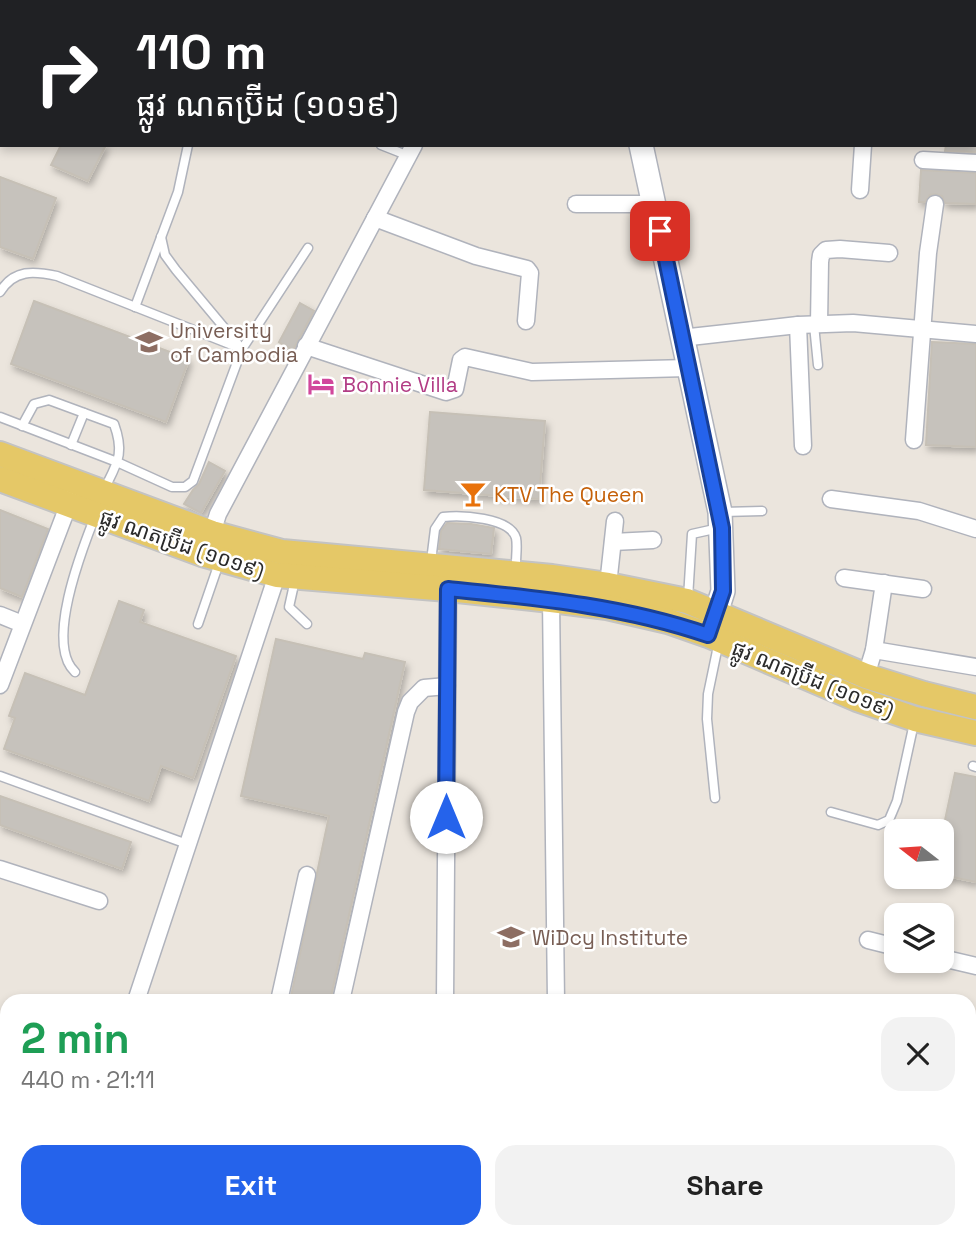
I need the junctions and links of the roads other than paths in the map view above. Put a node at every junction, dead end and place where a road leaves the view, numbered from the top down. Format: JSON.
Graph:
{"nodes":[{"id":1,"x":188,"y":147,"type":"edge"},
{"id":2,"x":391,"y":147,"type":"edge"},
{"id":3,"x":641,"y":147,"type":"edge"},
{"id":4,"x":863,"y":147,"type":"edge"},
{"id":5,"x":411,"y":151,"type":"edge"},
{"id":6,"x":923,"y":160,"type":"dead end"},
{"id":7,"x":976,"y":163,"type":"edge"},
{"id":8,"x":860,"y":190,"type":"dead end"},
{"id":9,"x":576,"y":204,"type":"dead end"},
{"id":10,"x":654,"y":204,"type":"junction"},
{"id":11,"x":934,"y":204,"type":"dead end"},
{"id":12,"x":375,"y":218,"type":"junction"},
{"id":13,"x":161,"y":237,"type":"junction"},
{"id":14,"x":308,"y":248,"type":"dead end"},
{"id":15,"x":889,"y":253,"type":"dead end"},
{"id":16,"x":0,"y":292,"type":"edge"},
{"id":17,"x":135,"y":307,"type":"junction"},
{"id":18,"x":526,"y":321,"type":"dead end"},
{"id":19,"x":810,"y":325,"type":"junction"},
{"id":20,"x":923,"y":331,"type":"junction"},
{"id":21,"x":976,"y":334,"type":"edge"},
{"id":22,"x":681,"y":338,"type":"junction"},
{"id":23,"x":306,"y":346,"type":"junction"},
{"id":24,"x":242,"y":349,"type":"junction"},
{"id":25,"x":818,"y":365,"type":"dead end"},
{"id":26,"x":688,"y":368,"type":"junction"},
{"id":27,"x":84,"y":413,"type":"junction"},
{"id":28,"x":0,"y":417,"type":"edge"},
{"id":29,"x":22,"y":426,"type":"junction"},
{"id":30,"x":914,"y":440,"type":"dead end"},
{"id":31,"x":71,"y":445,"type":"junction"},
{"id":32,"x":803,"y":446,"type":"dead end"},
{"id":33,"x":0,"y":454,"type":"edge"},
{"id":34,"x":117,"y":462,"type":"junction"},
{"id":35,"x":0,"y":479,"type":"edge"},
{"id":36,"x":72,"y":494,"type":"junction"},
{"id":37,"x":831,"y":499,"type":"dead end"},
{"id":38,"x":99,"y":504,"type":"junction"},
{"id":39,"x":762,"y":511,"type":"dead end"},
{"id":40,"x":721,"y":520,"type":"junction"},
{"id":41,"x":615,"y":521,"type":"dead end"},
{"id":42,"x":976,"y":529,"type":"edge"},
{"id":43,"x":212,"y":533,"type":"junction"},
{"id":44,"x":653,"y":540,"type":"dead end"},
{"id":45,"x":613,"y":542,"type":"junction"},
{"id":46,"x":220,"y":560,"type":"junction"},
{"id":47,"x":431,"y":564,"type":"junction"},
{"id":48,"x":516,"y":573,"type":"junction"},
{"id":49,"x":286,"y":576,"type":"junction"},
{"id":50,"x":844,"y":578,"type":"dead end"},
{"id":51,"x":884,"y":583,"type":"junction"},
{"id":52,"x":608,"y":585,"type":"junction"},
{"id":53,"x":448,"y":589,"type":"junction"},
{"id":54,"x":923,"y":589,"type":"dead end"},
{"id":55,"x":551,"y":600,"type":"junction"},
{"id":56,"x":687,"y":601,"type":"junction"},
{"id":57,"x":14,"y":620,"type":"edge"},
{"id":58,"x":198,"y":624,"type":"dead end"},
{"id":59,"x":307,"y":624,"type":"dead end"},
{"id":60,"x":715,"y":629,"type":"junction"},
{"id":61,"x":874,"y":650,"type":"junction"},
{"id":62,"x":976,"y":667,"type":"edge"},
{"id":63,"x":75,"y":672,"type":"dead end"},
{"id":64,"x":866,"y":676,"type":"junction"},
{"id":65,"x":0,"y":685,"type":"edge"},
{"id":66,"x":447,"y":686,"type":"junction"},
{"id":67,"x":976,"y":707,"type":"edge"},
{"id":68,"x":915,"y":719,"type":"junction"},
{"id":69,"x":976,"y":733,"type":"edge"},
{"id":70,"x":0,"y":776,"type":"edge"},
{"id":71,"x":715,"y":798,"type":"dead end"},
{"id":72,"x":831,"y":812,"type":"dead end"},
{"id":73,"x":187,"y":844,"type":"junction"},
{"id":74,"x":0,"y":869,"type":"edge"},
{"id":75,"x":307,"y":875,"type":"dead end"},
{"id":76,"x":99,"y":901,"type":"dead end"},
{"id":77,"x":868,"y":940,"type":"dead end"},
{"id":78,"x":884,"y":944,"type":"edge"},
{"id":79,"x":954,"y":961,"type":"edge"},
{"id":80,"x":976,"y":966,"type":"edge"},
{"id":81,"x":138,"y":994,"type":"edge"},
{"id":82,"x":281,"y":994,"type":"edge"},
{"id":83,"x":343,"y":994,"type":"edge"},
{"id":84,"x":445,"y":994,"type":"edge"},
{"id":85,"x":556,"y":994,"type":"edge"}],
"edges":[{"from":1,"to":13,"type":"lane"},
{"from":2,"to":5,"type":"lane"},
{"from":3,"to":10,"type":"street"},
{"from":4,"to":8,"type":"street"},
{"from":5,"to":12,"type":"street"},
{"from":6,"to":7,"type":"street"},
{"from":9,"to":10,"type":"street"},
{"from":10,"to":22,"type":"street"},
{"from":11,"to":20,"type":"street"},
{"from":12,"to":18,"type":"street"},
{"from":12,"to":23,"type":"street"},
{"from":13,"to":17,"type":"lane"},
{"from":13,"to":24,"type":"lane"},
{"from":14,"to":24,"type":"lane"},
{"from":15,"to":19,"type":"street"},
{"from":16,"to":17,"type":"lane"},
{"from":17,"to":24,"type":"lane"},
{"from":19,"to":20,"type":"street"},
{"from":19,"to":22,"type":"street"},
{"from":19,"to":25,"type":"lane"},
{"from":19,"to":32,"type":"street"},
{"from":20,"to":21,"type":"street"},
{"from":20,"to":30,"type":"street"},
{"from":22,"to":26,"type":"street"},
{"from":23,"to":26,"type":"street"},
{"from":23,"to":43,"type":"street"},
{"from":24,"to":34,"type":"lane"},
{"from":26,"to":40,"type":"street"},
{"from":27,"to":29,"type":"lane"},
{"from":27,"to":31,"type":"lane"},
{"from":27,"to":34,"type":"lane"},
{"from":28,"to":29,"type":"lane"},
{"from":29,"to":31,"type":"lane"},
{"from":31,"to":34,"type":"lane"},
{"from":33,"to":36,"type":"main road","name":"ផ្លូវ ណតប្រ៊ីដ (១០១៩)"},
{"from":34,"to":38,"type":"lane"},
{"from":35,"to":36,"type":"main road","name":"ផ្លូវ ណតប្រ៊ីដ (១០១៩)"},
{"from":36,"to":38,"type":"main road","name":"ផ្លូវ ណតប្រ៊ីដ (១០១៩)"},
{"from":36,"to":57,"type":"street"},
{"from":37,"to":42,"type":"street"},
{"from":38,"to":43,"type":"main road","name":"ផ្លូវ ណតប្រ៊ីដ (១០១៩)"},
{"from":38,"to":46,"type":"main road","name":"ផ្លូវ ណតប្រ៊ីដ (១០១៩)"},
{"from":38,"to":63,"type":"lane"},
{"from":39,"to":40,"type":"lane"},
{"from":40,"to":56,"type":"lane"},
{"from":40,"to":60,"type":"street"},
{"from":41,"to":45,"type":"street"},
{"from":43,"to":47,"type":"main road","name":"ផ្លូវ ណតប្រ៊ីដ (១០១៩)"},
{"from":44,"to":45,"type":"street"},
{"from":45,"to":52,"type":"street"},
{"from":46,"to":49,"type":"main road","name":"ផ្លូវ ណតប្រ៊ីដ (១០១៩)"},
{"from":46,"to":58,"type":"lane"},
{"from":47,"to":48,"type":"main road","name":"ផ្លូវ ណតប្រ៊ីដ (១០១៩)"},
{"from":47,"to":48,"type":"lane"},
{"from":48,"to":52,"type":"main road","name":"ផ្លូវ ណតប្រ៊ីដ (១០១៩)"},
{"from":49,"to":53,"type":"main road","name":"ផ្លូវ ណតប្រ៊ីដ (១០១៩)"},
{"from":49,"to":59,"type":"lane"},
{"from":49,"to":73,"type":"street"},
{"from":50,"to":51,"type":"street"},
{"from":51,"to":54,"type":"street"},
{"from":51,"to":61,"type":"street"},
{"from":52,"to":56,"type":"main road","name":"ផ្លូវ ណតប្រ៊ីដ (១០១៩)"},
{"from":53,"to":55,"type":"main road","name":"ផ្លូវ ណតប្រ៊ីដ (១០១៩)"},
{"from":53,"to":66,"type":"street"},
{"from":55,"to":60,"type":"main road","name":"ផ្លូវ ណតប្រ៊ីដ (១០១៩)"},
{"from":55,"to":85,"type":"street"},
{"from":56,"to":60,"type":"main road","name":"ផ្លូវ ណតប្រ៊ីដ (១០១៩)"},
{"from":57,"to":65,"type":"street"},
{"from":60,"to":64,"type":"main road","name":"ផ្លូវ ណតប្រ៊ីដ (១០១៩)"},
{"from":60,"to":68,"type":"main road","name":"ផ្លូវ ណតប្រ៊ីដ (១០១៩)"},
{"from":60,"to":71,"type":"lane"},
{"from":61,"to":62,"type":"street"},
{"from":61,"to":64,"type":"street"},
{"from":64,"to":67,"type":"main road","name":"ផ្លូវ ណតប្រ៊ីដ (១០១៩)"},
{"from":66,"to":83,"type":"street"},
{"from":66,"to":84,"type":"street"},
{"from":68,"to":69,"type":"main road","name":"ផ្លូវ ណតប្រ៊ីដ (១០១៩)"},
{"from":68,"to":72,"type":"lane"},
{"from":70,"to":73,"type":"lane"},
{"from":73,"to":81,"type":"street"},
{"from":74,"to":76,"type":"street"},
{"from":75,"to":82,"type":"street"},
{"from":77,"to":78,"type":"street"},
{"from":79,"to":80,"type":"street"}]}
